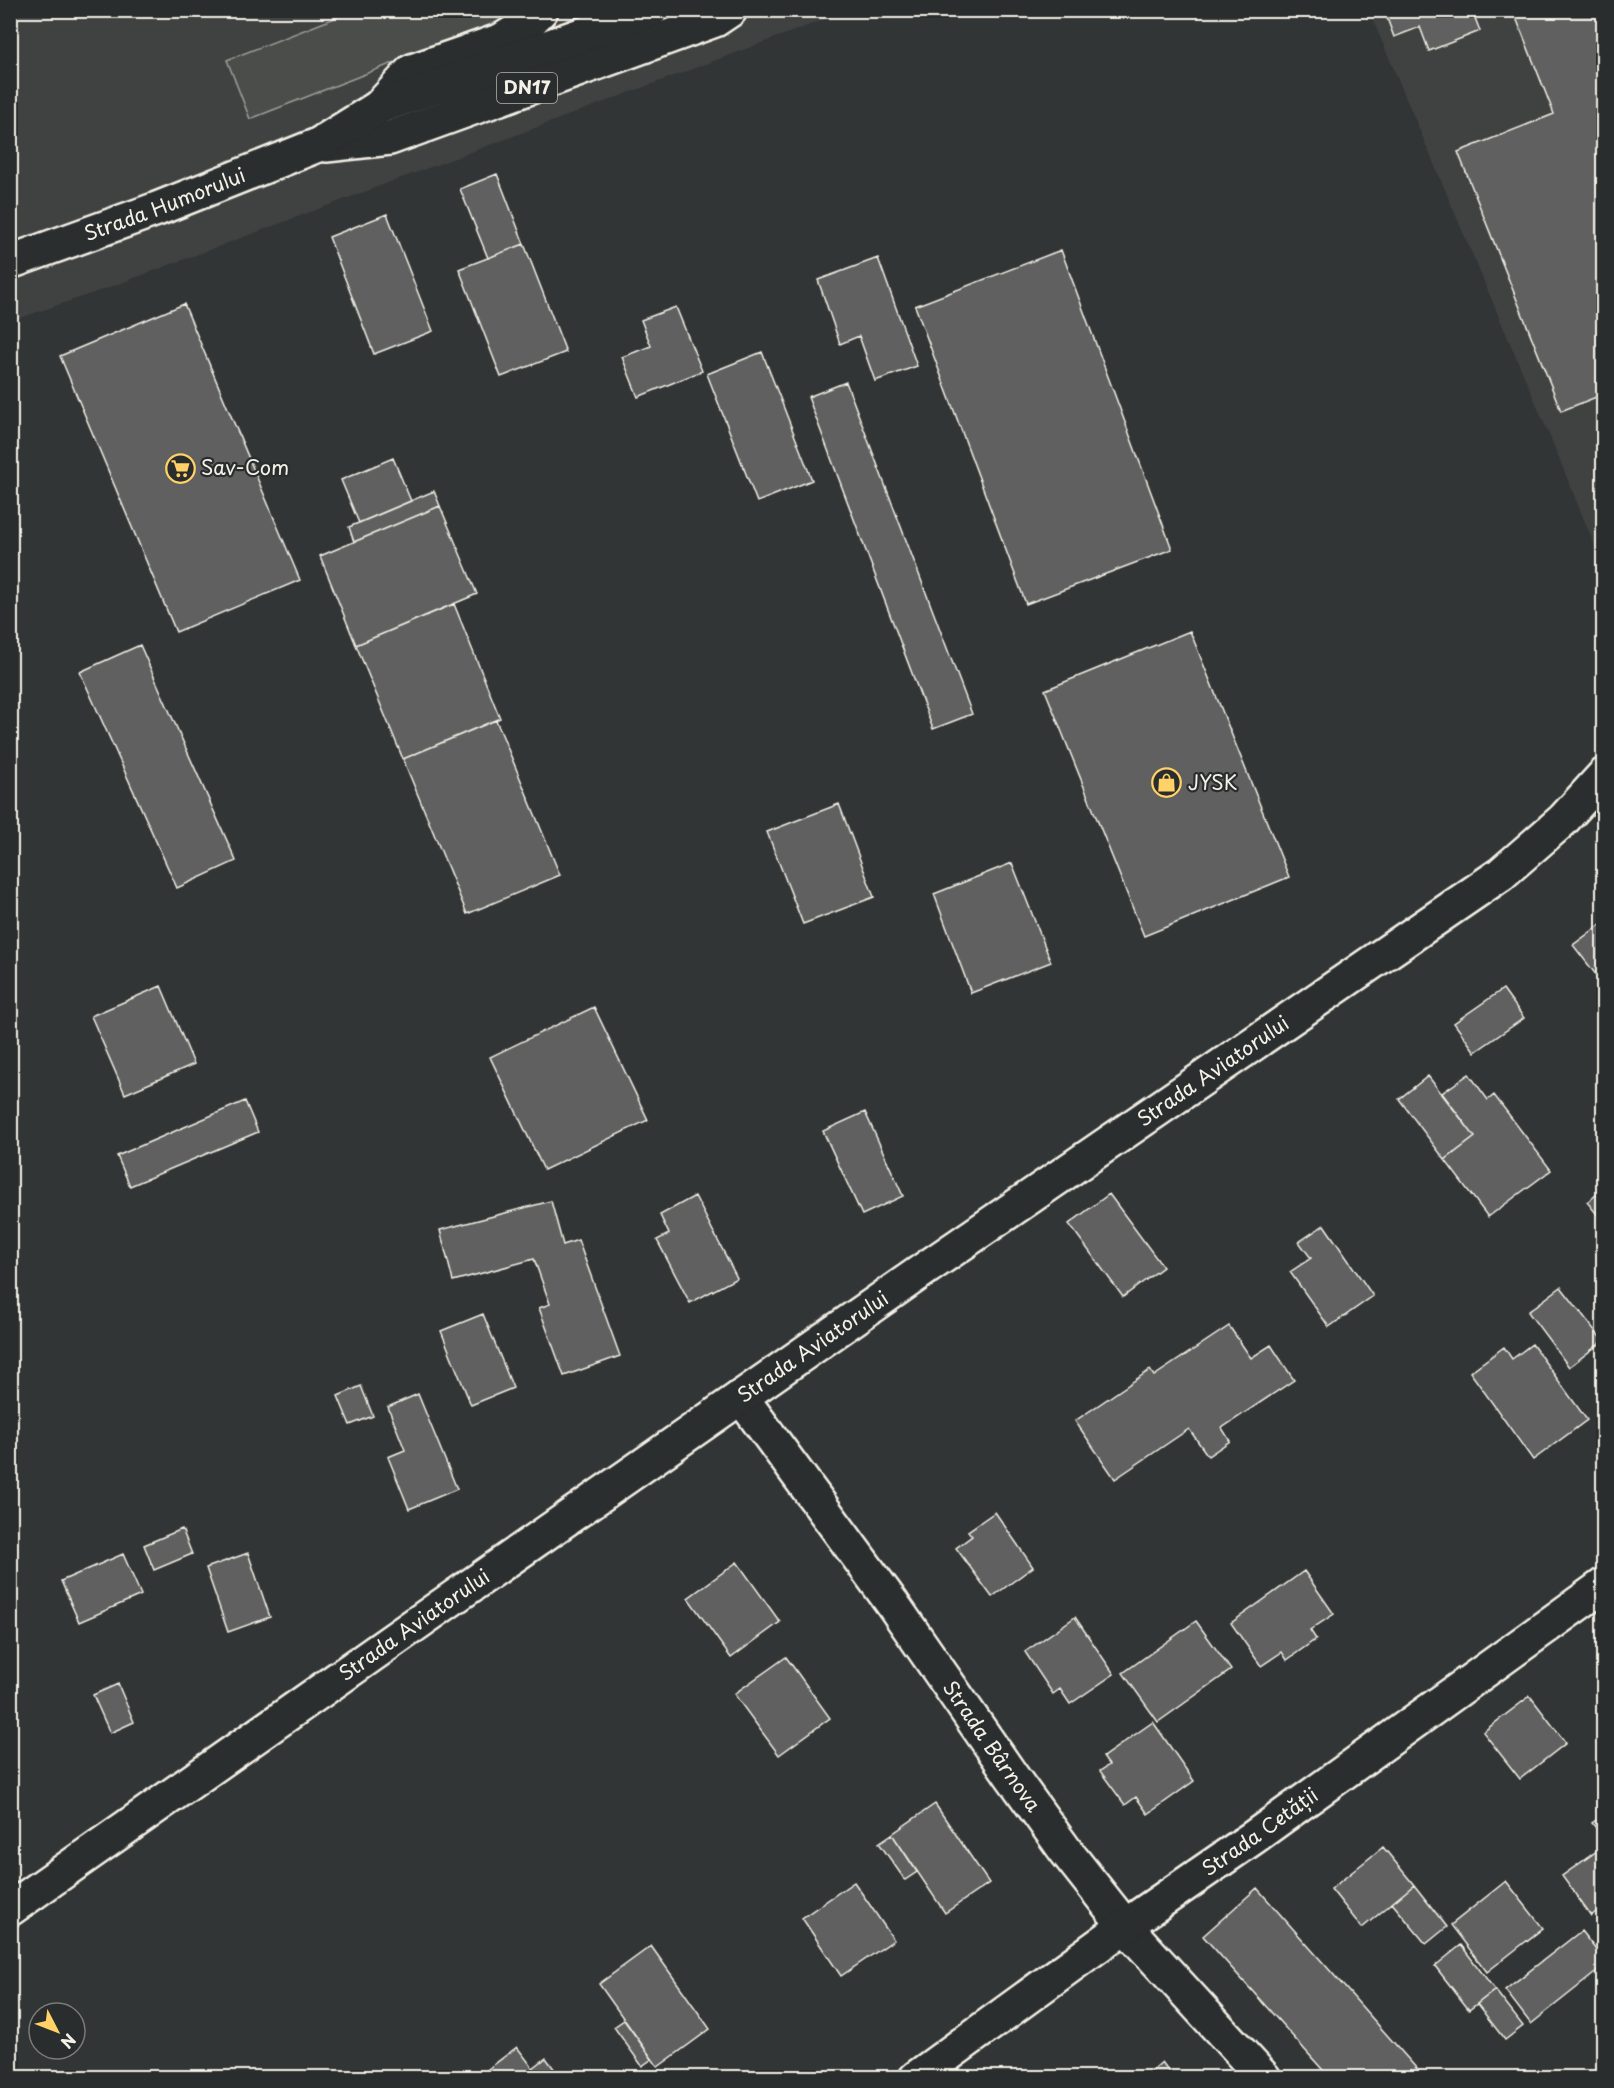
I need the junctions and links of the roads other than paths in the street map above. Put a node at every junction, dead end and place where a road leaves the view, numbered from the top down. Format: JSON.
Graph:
{"nodes":[{"id":1,"x":542,"y":10,"type":"edge"},
{"id":2,"x":651,"y":10,"type":"edge"},
{"id":3,"x":730,"y":10,"type":"edge"},
{"id":4,"x":380,"y":107,"type":"junction"},
{"id":5,"x":318,"y":145,"type":"junction"},
{"id":6,"x":10,"y":262,"type":"edge"},
{"id":7,"x":1604,"y":775,"type":"edge"},
{"id":8,"x":741,"y":1397,"type":"junction"},
{"id":9,"x":1604,"y":1585,"type":"edge"},
{"id":10,"x":10,"y":1909,"type":"edge"},
{"id":11,"x":1125,"y":1926,"type":"junction"},
{"id":12,"x":916,"y":2078,"type":"edge"},
{"id":13,"x":1264,"y":2078,"type":"edge"}],
"edges":[{"from":1,"to":4,"type":"main road"},
{"from":2,"to":4,"type":"main road","name":"Strada Humorului","number":"DN17"},
{"from":3,"to":5,"type":"main road","name":"Strada Humorului","number":"DN17"},
{"from":4,"to":5,"type":"main road","name":"Strada Humorului","number":"DN17"},
{"from":5,"to":6,"type":"main road","name":"Strada Humorului","number":"DN17"},
{"from":7,"to":8,"type":"main road","name":"Strada Aviatorului"},
{"from":8,"to":10,"type":"main road","name":"Strada Aviatorului"},
{"from":8,"to":11,"type":"main road","name":"Strada Bârnova"},
{"from":9,"to":11,"type":"main road","name":"Strada Cetății"},
{"from":11,"to":12,"type":"main road","name":"Strada Cetății"},
{"from":11,"to":13,"type":"main road","name":"Strada Bârnova"}]}
